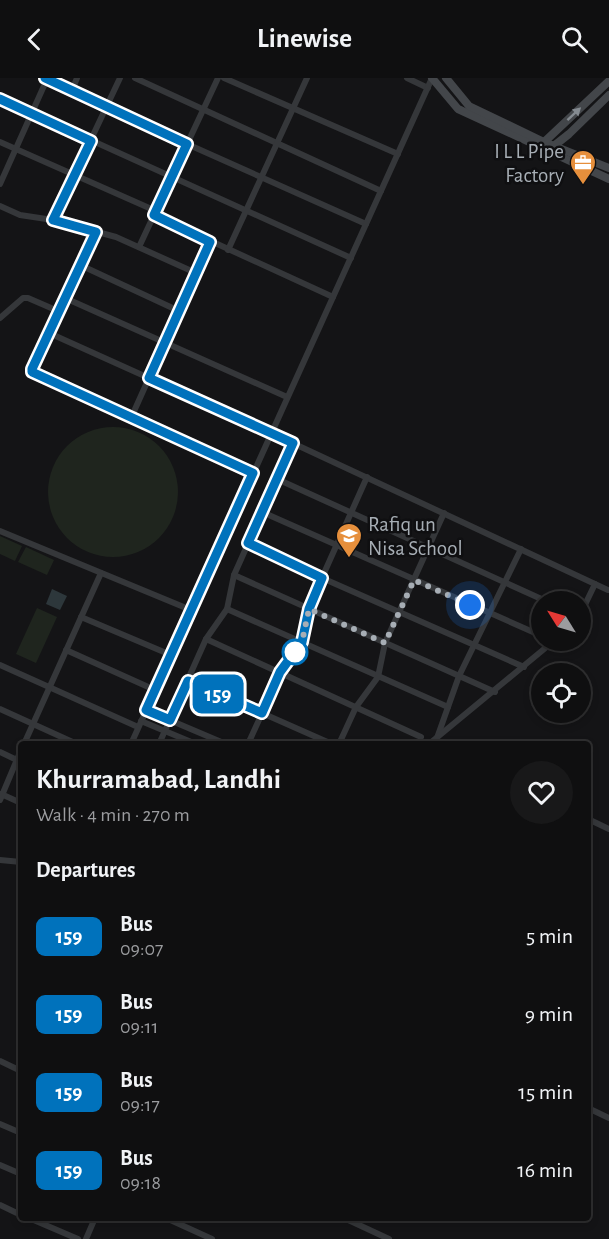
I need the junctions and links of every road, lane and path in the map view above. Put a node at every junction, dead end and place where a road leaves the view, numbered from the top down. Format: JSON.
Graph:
{"nodes":[{"id":1,"x":77,"y":78,"type":"edge"},
{"id":2,"x":120,"y":78,"type":"edge"},
{"id":3,"x":135,"y":78,"type":"edge"},
{"id":4,"x":218,"y":78,"type":"edge"},
{"id":5,"x":224,"y":78,"type":"edge"},
{"id":6,"x":307,"y":78,"type":"edge"},
{"id":7,"x":407,"y":78,"type":"edge"},
{"id":8,"x":432,"y":78,"type":"edge"},
{"id":9,"x":446,"y":78,"type":"edge"},
{"id":10,"x":46,"y":79,"type":"edge"},
{"id":11,"x":609,"y":81,"type":"edge"},
{"id":12,"x":428,"y":88,"type":"junction"},
{"id":13,"x":72,"y":90,"type":"junction"},
{"id":14,"x":609,"y":95,"type":"edge"},
{"id":15,"x":0,"y":99,"type":"edge"},
{"id":16,"x":107,"y":106,"type":"junction"},
{"id":17,"x":292,"y":108,"type":"junction"},
{"id":18,"x":203,"y":110,"type":"junction"},
{"id":19,"x":32,"y":114,"type":"junction"},
{"id":20,"x":91,"y":141,"type":"junction"},
{"id":21,"x":0,"y":142,"type":"edge"},
{"id":22,"x":187,"y":144,"type":"junction"},
{"id":23,"x":276,"y":144,"type":"junction"},
{"id":24,"x":541,"y":144,"type":"junction"},
{"id":25,"x":550,"y":148,"type":"junction"},
{"id":26,"x":16,"y":149,"type":"junction"},
{"id":27,"x":398,"y":154,"type":"junction"},
{"id":28,"x":609,"y":168,"type":"edge"},
{"id":29,"x":75,"y":176,"type":"junction"},
{"id":30,"x":261,"y":177,"type":"junction"},
{"id":31,"x":172,"y":178,"type":"junction"},
{"id":32,"x":609,"y":179,"type":"edge"},
{"id":33,"x":0,"y":184,"type":"edge"},
{"id":34,"x":381,"y":191,"type":"junction"},
{"id":35,"x":0,"y":206,"type":"edge"},
{"id":36,"x":246,"y":211,"type":"junction"},
{"id":37,"x":155,"y":213,"type":"junction"},
{"id":38,"x":53,"y":220,"type":"junction"},
{"id":39,"x":366,"y":224,"type":"junction"},
{"id":40,"x":96,"y":232,"type":"junction"},
{"id":41,"x":210,"y":242,"type":"junction"},
{"id":42,"x":140,"y":247,"type":"junction"},
{"id":43,"x":228,"y":250,"type":"junction"},
{"id":44,"x":351,"y":258,"type":"junction"},
{"id":45,"x":80,"y":265,"type":"junction"},
{"id":46,"x":196,"y":273,"type":"junction"},
{"id":47,"x":333,"y":297,"type":"junction"},
{"id":48,"x":65,"y":298,"type":"junction"},
{"id":49,"x":58,"y":311,"type":"junction"},
{"id":50,"x":179,"y":311,"type":"junction"},
{"id":51,"x":0,"y":318,"type":"edge"},
{"id":52,"x":49,"y":333,"type":"junction"},
{"id":53,"x":165,"y":344,"type":"junction"},
{"id":54,"x":149,"y":378,"type":"junction"},
{"id":55,"x":287,"y":397,"type":"junction"},
{"id":56,"x":131,"y":418,"type":"junction"},
{"id":57,"x":271,"y":433,"type":"junction"},
{"id":58,"x":293,"y":443,"type":"junction"},
{"id":59,"x":253,"y":473,"type":"junction"},
{"id":60,"x":367,"y":477,"type":"junction"},
{"id":61,"x":277,"y":479,"type":"junction"},
{"id":62,"x":262,"y":512,"type":"junction"},
{"id":63,"x":351,"y":512,"type":"junction"},
{"id":64,"x":444,"y":513,"type":"junction"},
{"id":65,"x":0,"y":531,"type":"edge"},
{"id":66,"x":248,"y":543,"type":"junction"},
{"id":67,"x":337,"y":545,"type":"junction"},
{"id":68,"x":428,"y":548,"type":"junction"},
{"id":69,"x":521,"y":549,"type":"junction"},
{"id":70,"x":101,"y":573,"type":"junction"},
{"id":71,"x":234,"y":575,"type":"junction"},
{"id":72,"x":322,"y":578,"type":"junction"},
{"id":73,"x":414,"y":580,"type":"junction"},
{"id":74,"x":505,"y":582,"type":"junction"},
{"id":75,"x":595,"y":584,"type":"junction"},
{"id":76,"x":608,"y":590,"type":"edge"},
{"id":77,"x":591,"y":592,"type":"edge"},
{"id":78,"x":531,"y":594,"type":"edge"},
{"id":79,"x":227,"y":609,"type":"junction"},
{"id":80,"x":309,"y":609,"type":"junction"},
{"id":81,"x":190,"y":610,"type":"junction"},
{"id":82,"x":399,"y":612,"type":"junction"},
{"id":83,"x":489,"y":613,"type":"junction"},
{"id":84,"x":81,"y":617,"type":"junction"},
{"id":85,"x":531,"y":631,"type":"edge"},
{"id":86,"x":206,"y":639,"type":"junction"},
{"id":87,"x":302,"y":642,"type":"junction"},
{"id":88,"x":385,"y":643,"type":"junction"},
{"id":89,"x":473,"y":645,"type":"junction"},
{"id":90,"x":66,"y":650,"type":"junction"},
{"id":91,"x":542,"y":651,"type":"edge"},
{"id":92,"x":171,"y":655,"type":"junction"},
{"id":93,"x":0,"y":665,"type":"edge"},
{"id":94,"x":524,"y":667,"type":"junction"},
{"id":95,"x":280,"y":672,"type":"junction"},
{"id":96,"x":459,"y":676,"type":"junction"},
{"id":97,"x":378,"y":677,"type":"junction"},
{"id":98,"x":188,"y":681,"type":"junction"},
{"id":99,"x":49,"y":688,"type":"junction"},
{"id":100,"x":155,"y":690,"type":"junction"},
{"id":101,"x":495,"y":692,"type":"junction"},
{"id":102,"x":356,"y":706,"type":"junction"},
{"id":103,"x":448,"y":707,"type":"junction"},
{"id":104,"x":0,"y":709,"type":"edge"},
{"id":105,"x":146,"y":710,"type":"junction"},
{"id":106,"x":262,"y":713,"type":"junction"},
{"id":107,"x":170,"y":720,"type":"junction"},
{"id":108,"x":33,"y":724,"type":"junction"},
{"id":109,"x":140,"y":724,"type":"junction"},
{"id":110,"x":165,"y":731,"type":"junction"},
{"id":111,"x":421,"y":737,"type":"dead end"},
{"id":112,"x":436,"y":738,"type":"junction"},
{"id":113,"x":25,"y":741,"type":"edge"},
{"id":114,"x":70,"y":741,"type":"edge"},
{"id":115,"x":132,"y":741,"type":"edge"},
{"id":116,"x":160,"y":741,"type":"edge"},
{"id":117,"x":189,"y":741,"type":"edge"},
{"id":118,"x":219,"y":741,"type":"edge"},
{"id":119,"x":249,"y":741,"type":"edge"},
{"id":120,"x":325,"y":741,"type":"edge"},
{"id":121,"x":340,"y":741,"type":"edge"},
{"id":122,"x":432,"y":741,"type":"edge"},
{"id":123,"x":0,"y":752,"type":"edge"},
{"id":124,"x":18,"y":761,"type":"edge"},
{"id":125,"x":18,"y":763,"type":"edge"},
{"id":126,"x":1,"y":796,"type":"edge"},
{"id":127,"x":18,"y":802,"type":"edge"},
{"id":128,"x":591,"y":820,"type":"edge"},
{"id":129,"x":609,"y":829,"type":"edge"},
{"id":130,"x":0,"y":860,"type":"edge"},
{"id":131,"x":18,"y":862,"type":"edge"},
{"id":132,"x":0,"y":1061,"type":"edge"},
{"id":133,"x":18,"y":1070,"type":"edge"},
{"id":134,"x":591,"y":1109,"type":"edge"},
{"id":135,"x":609,"y":1118,"type":"edge"},
{"id":136,"x":0,"y":1124,"type":"edge"},
{"id":137,"x":18,"y":1132,"type":"edge"},
{"id":138,"x":0,"y":1165,"type":"edge"},
{"id":139,"x":18,"y":1173,"type":"edge"},
{"id":140,"x":0,"y":1205,"type":"edge"},
{"id":141,"x":18,"y":1214,"type":"edge"},
{"id":142,"x":36,"y":1221,"type":"edge"},
{"id":143,"x":94,"y":1221,"type":"edge"},
{"id":144,"x":173,"y":1221,"type":"edge"},
{"id":145,"x":350,"y":1221,"type":"edge"},
{"id":146,"x":78,"y":1239,"type":"edge"},
{"id":147,"x":86,"y":1239,"type":"edge"},
{"id":148,"x":212,"y":1239,"type":"edge"},
{"id":149,"x":389,"y":1239,"type":"edge"}],
"edges":[{"from":1,"to":13,"type":"street"},
{"from":2,"to":16,"type":"street"},
{"from":3,"to":18,"type":"street"},
{"from":4,"to":18,"type":"street"},
{"from":5,"to":17,"type":"street"},
{"from":6,"to":17,"type":"street"},
{"from":7,"to":12,"type":"street"},
{"from":8,"to":12,"type":"street"},
{"from":8,"to":24,"type":"main road"},
{"from":9,"to":24,"type":"main road"},
{"from":10,"to":13,"type":"street"},
{"from":10,"to":19,"type":"street"},
{"from":24,"to":11,"type":"main road","one_way":true},
{"from":12,"to":27,"type":"street"},
{"from":13,"to":16,"type":"street"},
{"from":14,"to":25,"type":"main road"},
{"from":15,"to":19,"type":"street"},
{"from":16,"to":20,"type":"street"},
{"from":16,"to":22,"type":"street"},
{"from":17,"to":23,"type":"street"},
{"from":17,"to":27,"type":"street"},
{"from":18,"to":22,"type":"street"},
{"from":18,"to":23,"type":"street"},
{"from":19,"to":20,"type":"street"},
{"from":19,"to":26,"type":"street"},
{"from":20,"to":29,"type":"street"},
{"from":20,"to":31,"type":"street"},
{"from":21,"to":26,"type":"street"},
{"from":22,"to":30,"type":"street"},
{"from":22,"to":31,"type":"street"},
{"from":23,"to":30,"type":"street"},
{"from":23,"to":34,"type":"street"},
{"from":24,"to":25,"type":"main road"},
{"from":25,"to":28,"type":"main road"},
{"from":25,"to":32,"type":"main road"},
{"from":26,"to":29,"type":"street"},
{"from":26,"to":33,"type":"street"},
{"from":27,"to":34,"type":"street"},
{"from":29,"to":37,"type":"street"},
{"from":29,"to":38,"type":"street"},
{"from":30,"to":36,"type":"street"},
{"from":30,"to":39,"type":"street"},
{"from":31,"to":36,"type":"street"},
{"from":31,"to":37,"type":"street"},
{"from":34,"to":39,"type":"street"},
{"from":35,"to":38,"type":"street"},
{"from":36,"to":43,"type":"street"},
{"from":36,"to":44,"type":"street"},
{"from":37,"to":41,"type":"street"},
{"from":37,"to":42,"type":"street"},
{"from":38,"to":40,"type":"street"},
{"from":39,"to":44,"type":"street"},
{"from":40,"to":42,"type":"street"},
{"from":40,"to":45,"type":"street"},
{"from":41,"to":43,"type":"street"},
{"from":41,"to":46,"type":"street"},
{"from":42,"to":46,"type":"street"},
{"from":43,"to":47,"type":"street"},
{"from":44,"to":47,"type":"street"},
{"from":45,"to":48,"type":"street"},
{"from":45,"to":50,"type":"street"},
{"from":46,"to":50,"type":"street"},
{"from":47,"to":55,"type":"street"},
{"from":48,"to":49,"type":"street"},
{"from":48,"to":53,"type":"street"},
{"from":49,"to":51,"type":"street"},
{"from":49,"to":52,"type":"street"},
{"from":50,"to":53,"type":"street"},
{"from":52,"to":54,"type":"street"},
{"from":52,"to":56,"type":"street"},
{"from":53,"to":54,"type":"street"},
{"from":53,"to":55,"type":"street"},
{"from":54,"to":56,"type":"street"},
{"from":54,"to":57,"type":"street"},
{"from":55,"to":57,"type":"street"},
{"from":56,"to":59,"type":"street"},
{"from":57,"to":58,"type":"street"},
{"from":57,"to":59,"type":"street"},
{"from":58,"to":60,"type":"street"},
{"from":58,"to":61,"type":"street"},
{"from":59,"to":81,"type":"street"},
{"from":60,"to":63,"type":"street"},
{"from":60,"to":64,"type":"street"},
{"from":61,"to":62,"type":"street"},
{"from":61,"to":63,"type":"street"},
{"from":62,"to":66,"type":"street"},
{"from":62,"to":67,"type":"street"},
{"from":63,"to":67,"type":"street"},
{"from":63,"to":68,"type":"street"},
{"from":64,"to":68,"type":"street"},
{"from":64,"to":69,"type":"street"},
{"from":65,"to":70,"type":"street"},
{"from":66,"to":71,"type":"street"},
{"from":66,"to":72,"type":"street"},
{"from":67,"to":72,"type":"street"},
{"from":67,"to":73,"type":"street"},
{"from":68,"to":73,"type":"street"},
{"from":68,"to":74,"type":"street"},
{"from":69,"to":74,"type":"street"},
{"from":69,"to":75,"type":"street"},
{"from":70,"to":81,"type":"street"},
{"from":70,"to":84,"type":"street"},
{"from":71,"to":79,"type":"street"},
{"from":71,"to":80,"type":"street"},
{"from":72,"to":80,"type":"street"},
{"from":72,"to":82,"type":"street"},
{"from":73,"to":82,"type":"street"},
{"from":73,"to":83,"type":"street"},
{"from":74,"to":78,"type":"street"},
{"from":74,"to":83,"type":"street"},
{"from":75,"to":76,"type":"street"},
{"from":75,"to":77,"type":"street"},
{"from":79,"to":86,"type":"street"},
{"from":79,"to":87,"type":"street"},
{"from":80,"to":87,"type":"street"},
{"from":80,"to":88,"type":"street"},
{"from":81,"to":92,"type":"street"},
{"from":82,"to":88,"type":"street"},
{"from":82,"to":89,"type":"street"},
{"from":83,"to":85,"type":"street"},
{"from":83,"to":89,"type":"street"},
{"from":84,"to":90,"type":"street"},
{"from":84,"to":92,"type":"street"},
{"from":86,"to":95,"type":"street"},
{"from":86,"to":98,"type":"street"},
{"from":87,"to":95,"type":"street"},
{"from":87,"to":97,"type":"street"},
{"from":88,"to":96,"type":"street"},
{"from":88,"to":97,"type":"street"},
{"from":89,"to":94,"type":"street"},
{"from":89,"to":96,"type":"street"},
{"from":90,"to":99,"type":"street"},
{"from":90,"to":100,"type":"street"},
{"from":91,"to":94,"type":"street"},
{"from":92,"to":100,"type":"street"},
{"from":93,"to":99,"type":"street"},
{"from":94,"to":101,"type":"street"},
{"from":95,"to":102,"type":"street"},
{"from":95,"to":106,"type":"street"},
{"from":96,"to":101,"type":"street"},
{"from":96,"to":103,"type":"street"},
{"from":97,"to":102,"type":"street"},
{"from":97,"to":103,"type":"street"},
{"from":98,"to":106,"type":"street"},
{"from":98,"to":107,"type":"street"},
{"from":99,"to":108,"type":"street"},
{"from":99,"to":109,"type":"street"},
{"from":100,"to":105,"type":"street"},
{"from":101,"to":112,"type":"street"},
{"from":102,"to":111,"type":"street"},
{"from":102,"to":121,"type":"street"},
{"from":103,"to":112,"type":"street"},
{"from":104,"to":108,"type":"street"},
{"from":105,"to":107,"type":"street"},
{"from":105,"to":109,"type":"street"},
{"from":106,"to":119,"type":"street"},
{"from":106,"to":120,"type":"street"},
{"from":107,"to":110,"type":"street"},
{"from":107,"to":118,"type":"street"},
{"from":108,"to":113,"type":"street"},
{"from":108,"to":114,"type":"street"},
{"from":109,"to":110,"type":"street"},
{"from":109,"to":115,"type":"street"},
{"from":110,"to":116,"type":"street"},
{"from":110,"to":117,"type":"street"},
{"from":112,"to":122,"type":"street"},
{"from":123,"to":124,"type":"street"},
{"from":125,"to":126,"type":"street"},
{"from":126,"to":127,"type":"street"},
{"from":128,"to":129,"type":"street"},
{"from":130,"to":131,"type":"street"},
{"from":132,"to":133,"type":"street"},
{"from":134,"to":135,"type":"street"},
{"from":136,"to":137,"type":"street"},
{"from":138,"to":139,"type":"street"},
{"from":140,"to":141,"type":"street"},
{"from":142,"to":146,"type":"street"},
{"from":143,"to":147,"type":"street"},
{"from":144,"to":148,"type":"street"},
{"from":145,"to":149,"type":"street"}]}
